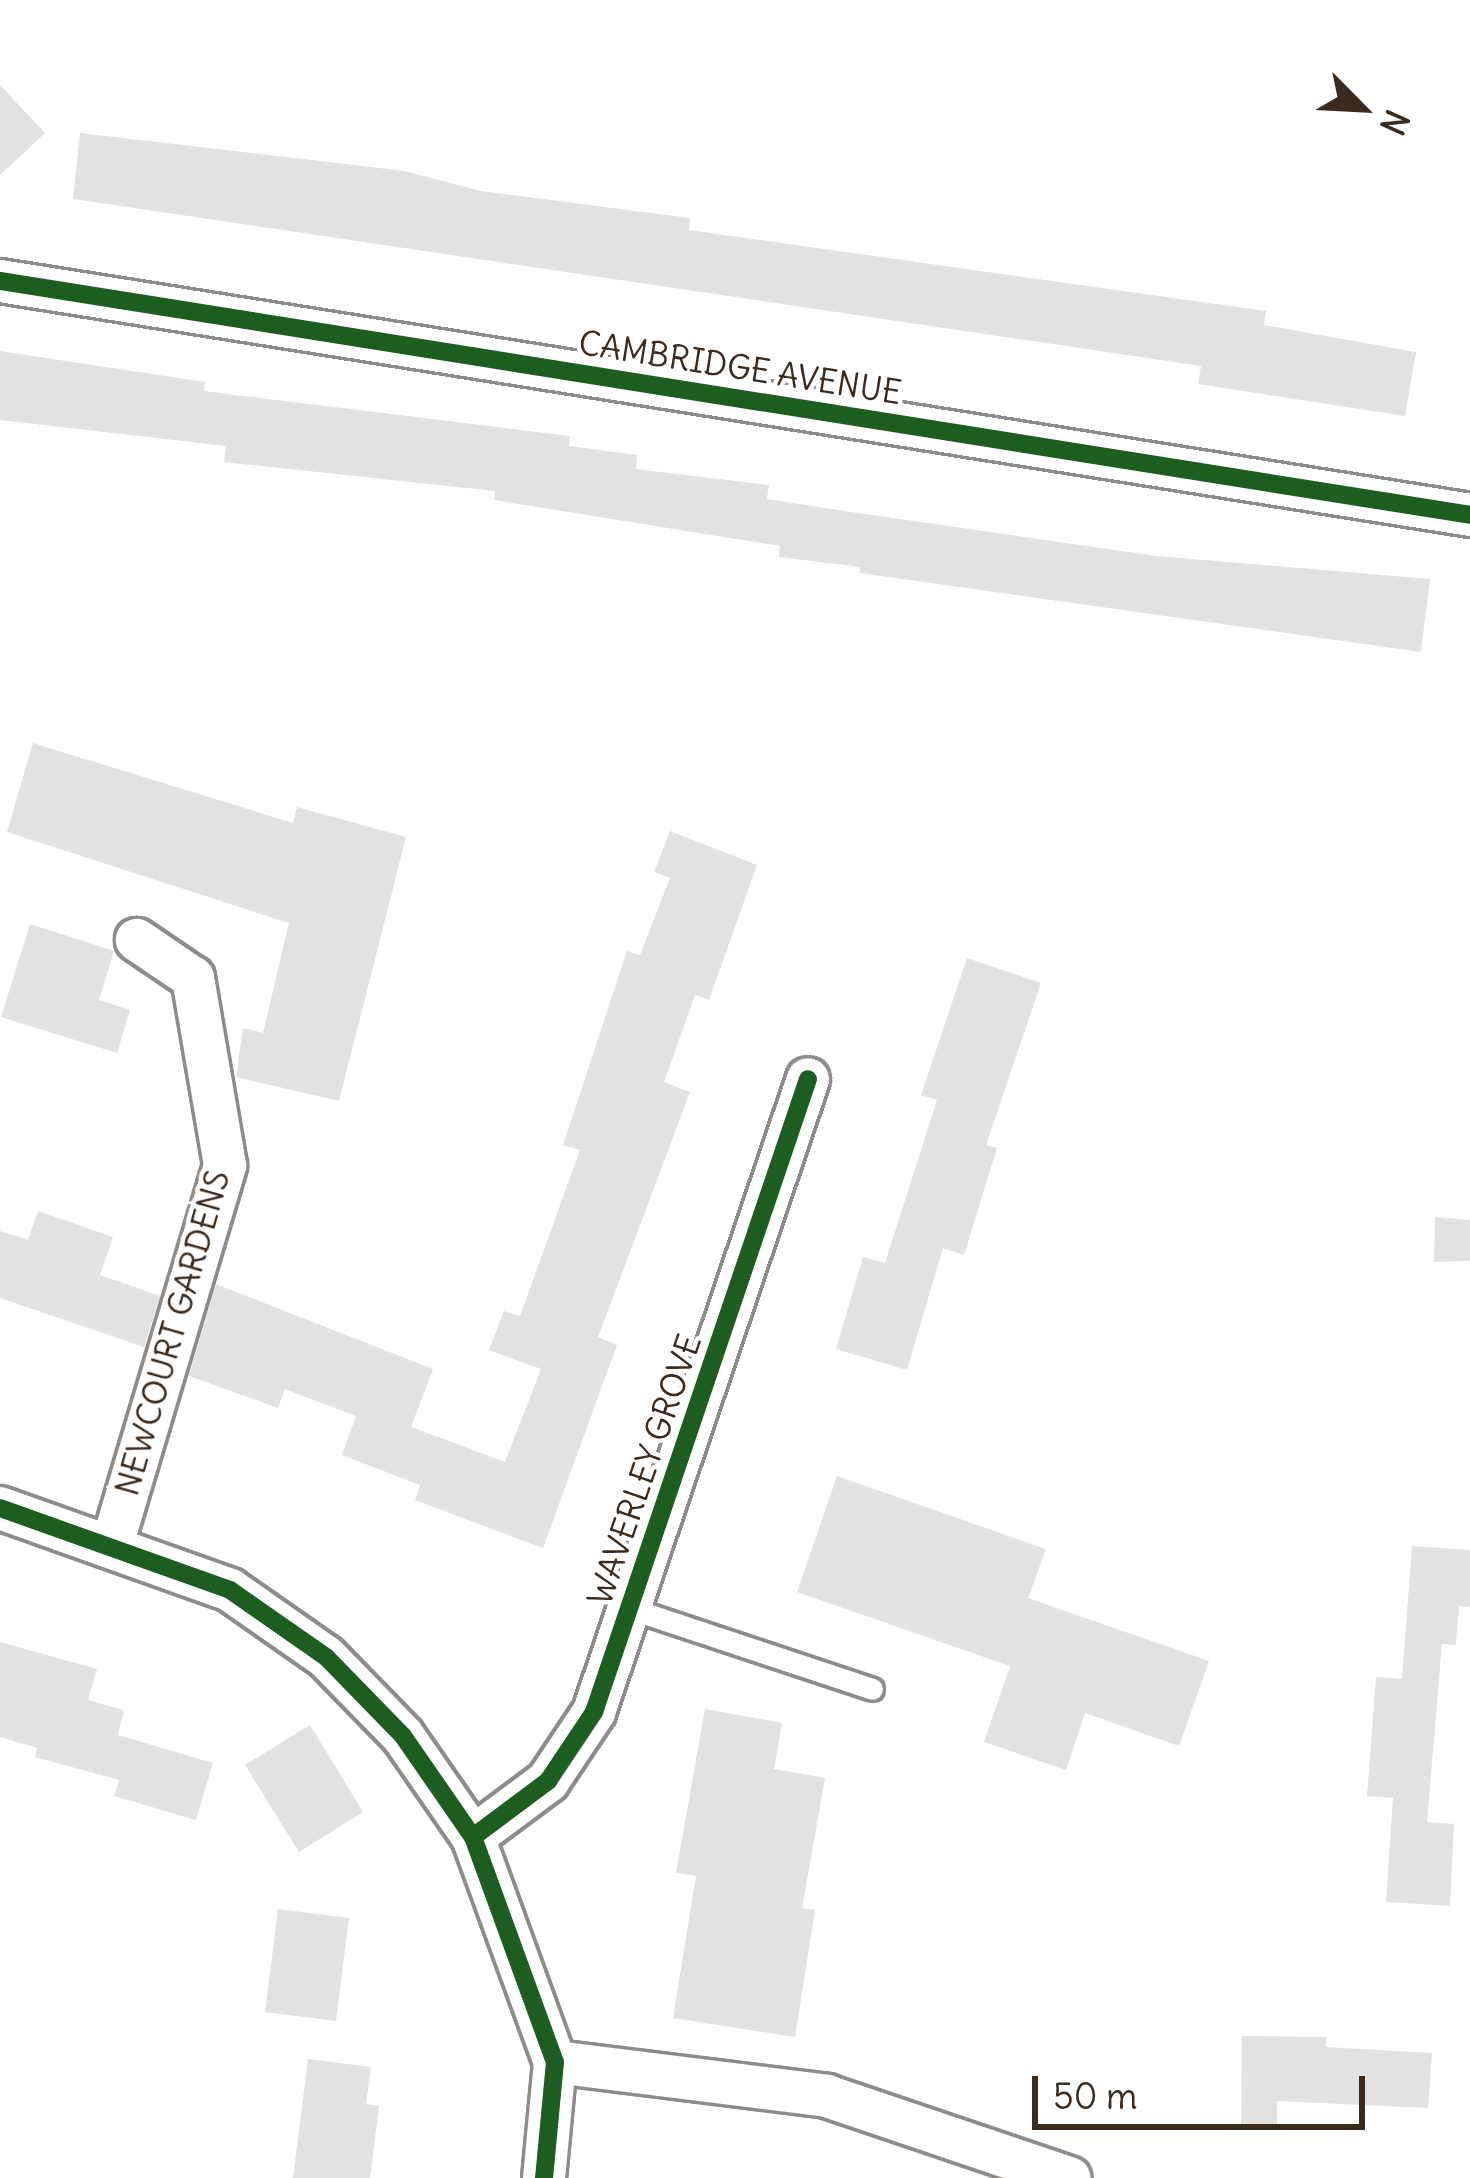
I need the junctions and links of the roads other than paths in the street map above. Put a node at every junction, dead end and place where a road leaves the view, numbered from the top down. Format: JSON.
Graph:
{"nodes":[{"id":1,"x":0,"y":281,"type":"edge"},
{"id":2,"x":1470,"y":515,"type":"edge"},
{"id":3,"x":136,"y":940,"type":"dead end"},
{"id":4,"x":808,"y":1079,"type":"dead end"},
{"id":5,"x":0,"y":1508,"type":"edge"},
{"id":6,"x":112,"y":1545,"type":"junction"},
{"id":7,"x":629,"y":1608,"type":"junction"},
{"id":8,"x":872,"y":1689,"type":"dead end"},
{"id":9,"x":472,"y":1837,"type":"junction"},
{"id":10,"x":555,"y":2062,"type":"junction"},
{"id":11,"x":544,"y":2178,"type":"edge"},
{"id":12,"x":1069,"y":2178,"type":"edge"}],
"edges":[{"from":1,"to":2,"type":"street","name":"CAMBRIDGE AVENUE"},
{"from":3,"to":6,"type":"street","name":"NEWCOURT GARDENS"},
{"from":4,"to":7,"type":"street","name":"WAVERLEY GROVE"},
{"from":5,"to":6,"type":"street"},
{"from":6,"to":9,"type":"street"},
{"from":7,"to":8,"type":"lane"},
{"from":7,"to":9,"type":"street","name":"WAVERLEY GROVE"},
{"from":9,"to":10,"type":"street"},
{"from":10,"to":11,"type":"street"},
{"from":10,"to":12,"type":"street"}]}
